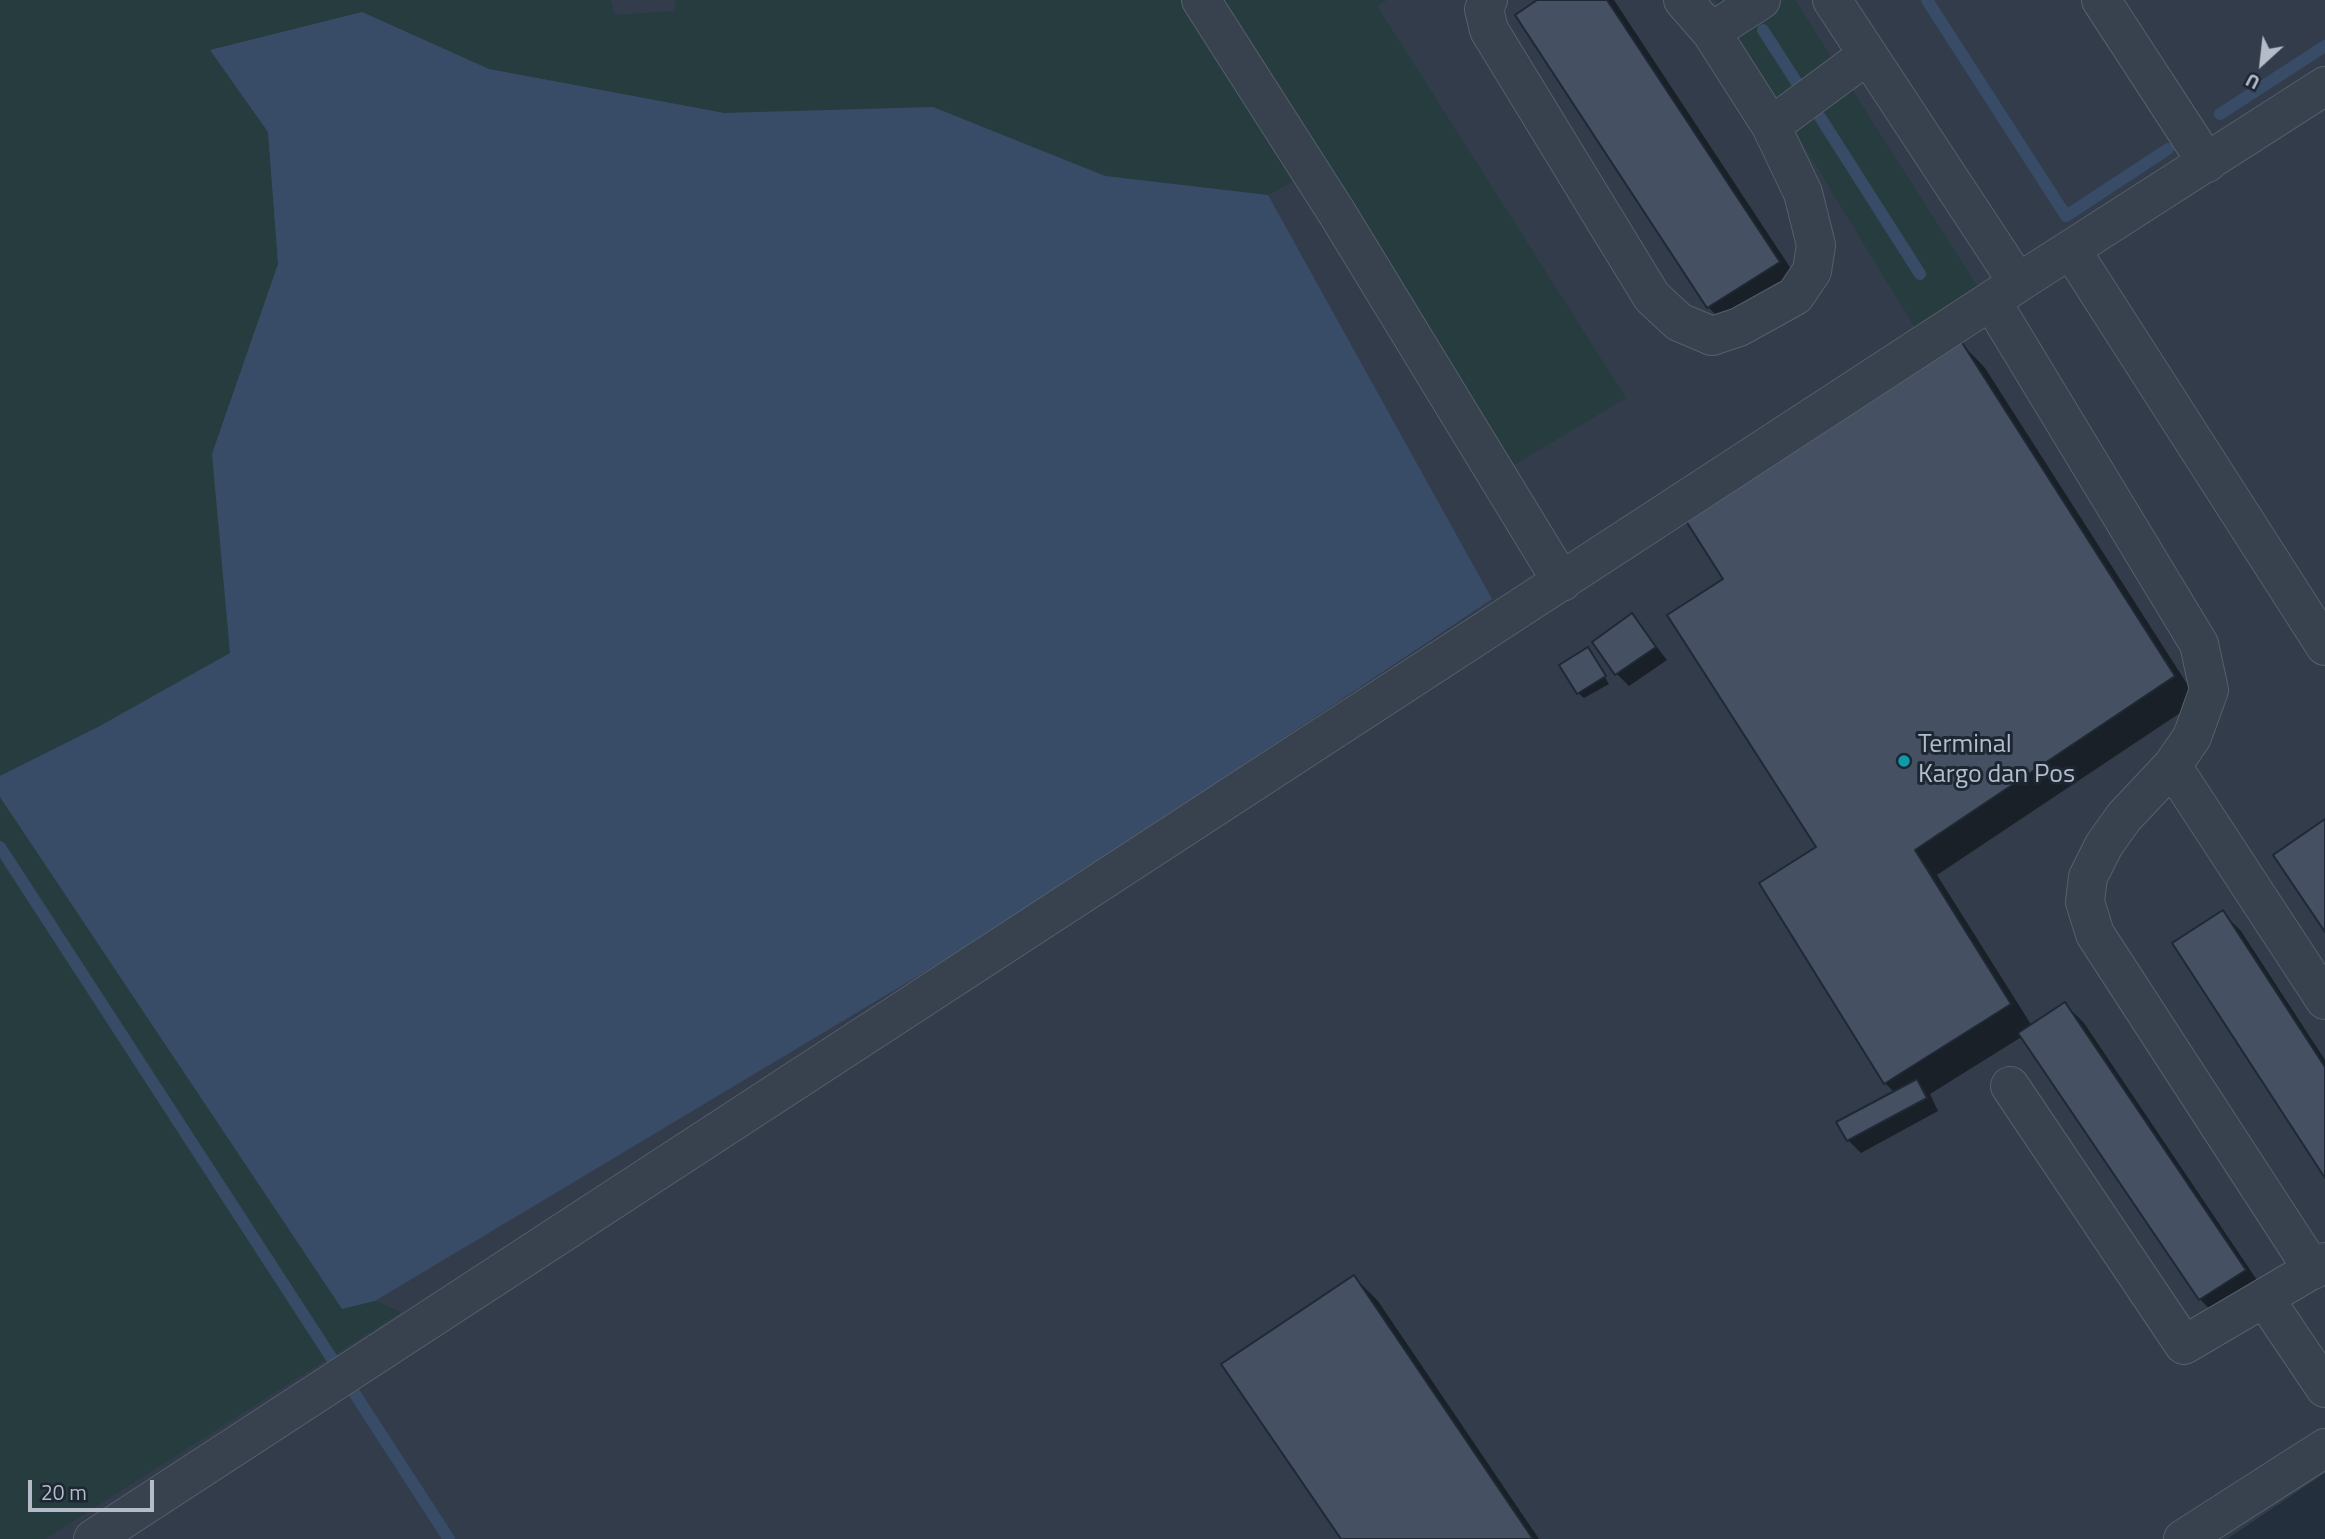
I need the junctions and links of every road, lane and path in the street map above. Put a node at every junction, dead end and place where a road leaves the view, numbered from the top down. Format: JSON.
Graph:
{"nodes":[{"id":1,"x":1201,"y":0,"type":"edge"},
{"id":2,"x":1488,"y":0,"type":"edge"},
{"id":3,"x":1683,"y":0,"type":"edge"},
{"id":4,"x":1761,"y":0,"type":"edge"},
{"id":5,"x":1832,"y":0,"type":"edge"},
{"id":6,"x":2101,"y":0,"type":"edge"},
{"id":7,"x":1711,"y":32,"type":"junction"},
{"id":8,"x":1866,"y":56,"type":"junction"},
{"id":9,"x":2325,"y":86,"type":"edge"},
{"id":10,"x":1771,"y":126,"type":"junction"},
{"id":11,"x":2207,"y":163,"type":"junction"},
{"id":12,"x":2072,"y":251,"type":"junction"},
{"id":13,"x":2005,"y":293,"type":"junction"},
{"id":14,"x":1562,"y":582,"type":"junction"},
{"id":15,"x":2325,"y":646,"type":"edge"},
{"id":16,"x":2172,"y":766,"type":"junction"},
{"id":17,"x":2325,"y":1000,"type":"edge"},
{"id":18,"x":2010,"y":1086,"type":"dead end"},
{"id":19,"x":2319,"y":1266,"type":"edge"},
{"id":20,"x":2264,"y":1299,"type":"junction"},
{"id":21,"x":2325,"y":1388,"type":"edge"},
{"id":22,"x":2325,"y":1448,"type":"edge"},
{"id":23,"x":93,"y":1539,"type":"edge"},
{"id":24,"x":2183,"y":1539,"type":"edge"}],
"edges":[{"from":1,"to":14,"type":"lane"},
{"from":2,"to":10,"type":"lane"},
{"from":3,"to":7,"type":"lane"},
{"from":4,"to":7,"type":"lane"},
{"from":5,"to":8,"type":"lane"},
{"from":6,"to":11,"type":"lane"},
{"from":7,"to":10,"type":"lane"},
{"from":8,"to":10,"type":"lane"},
{"from":8,"to":13,"type":"lane"},
{"from":9,"to":11,"type":"lane"},
{"from":11,"to":12,"type":"lane"},
{"from":12,"to":13,"type":"lane"},
{"from":12,"to":15,"type":"lane"},
{"from":13,"to":14,"type":"lane"},
{"from":13,"to":16,"type":"lane"},
{"from":14,"to":23,"type":"lane"},
{"from":16,"to":17,"type":"lane"},
{"from":16,"to":19,"type":"lane"},
{"from":18,"to":20,"type":"lane"},
{"from":19,"to":20,"type":"lane"},
{"from":20,"to":21,"type":"lane"},
{"from":22,"to":24,"type":"lane"}]}
